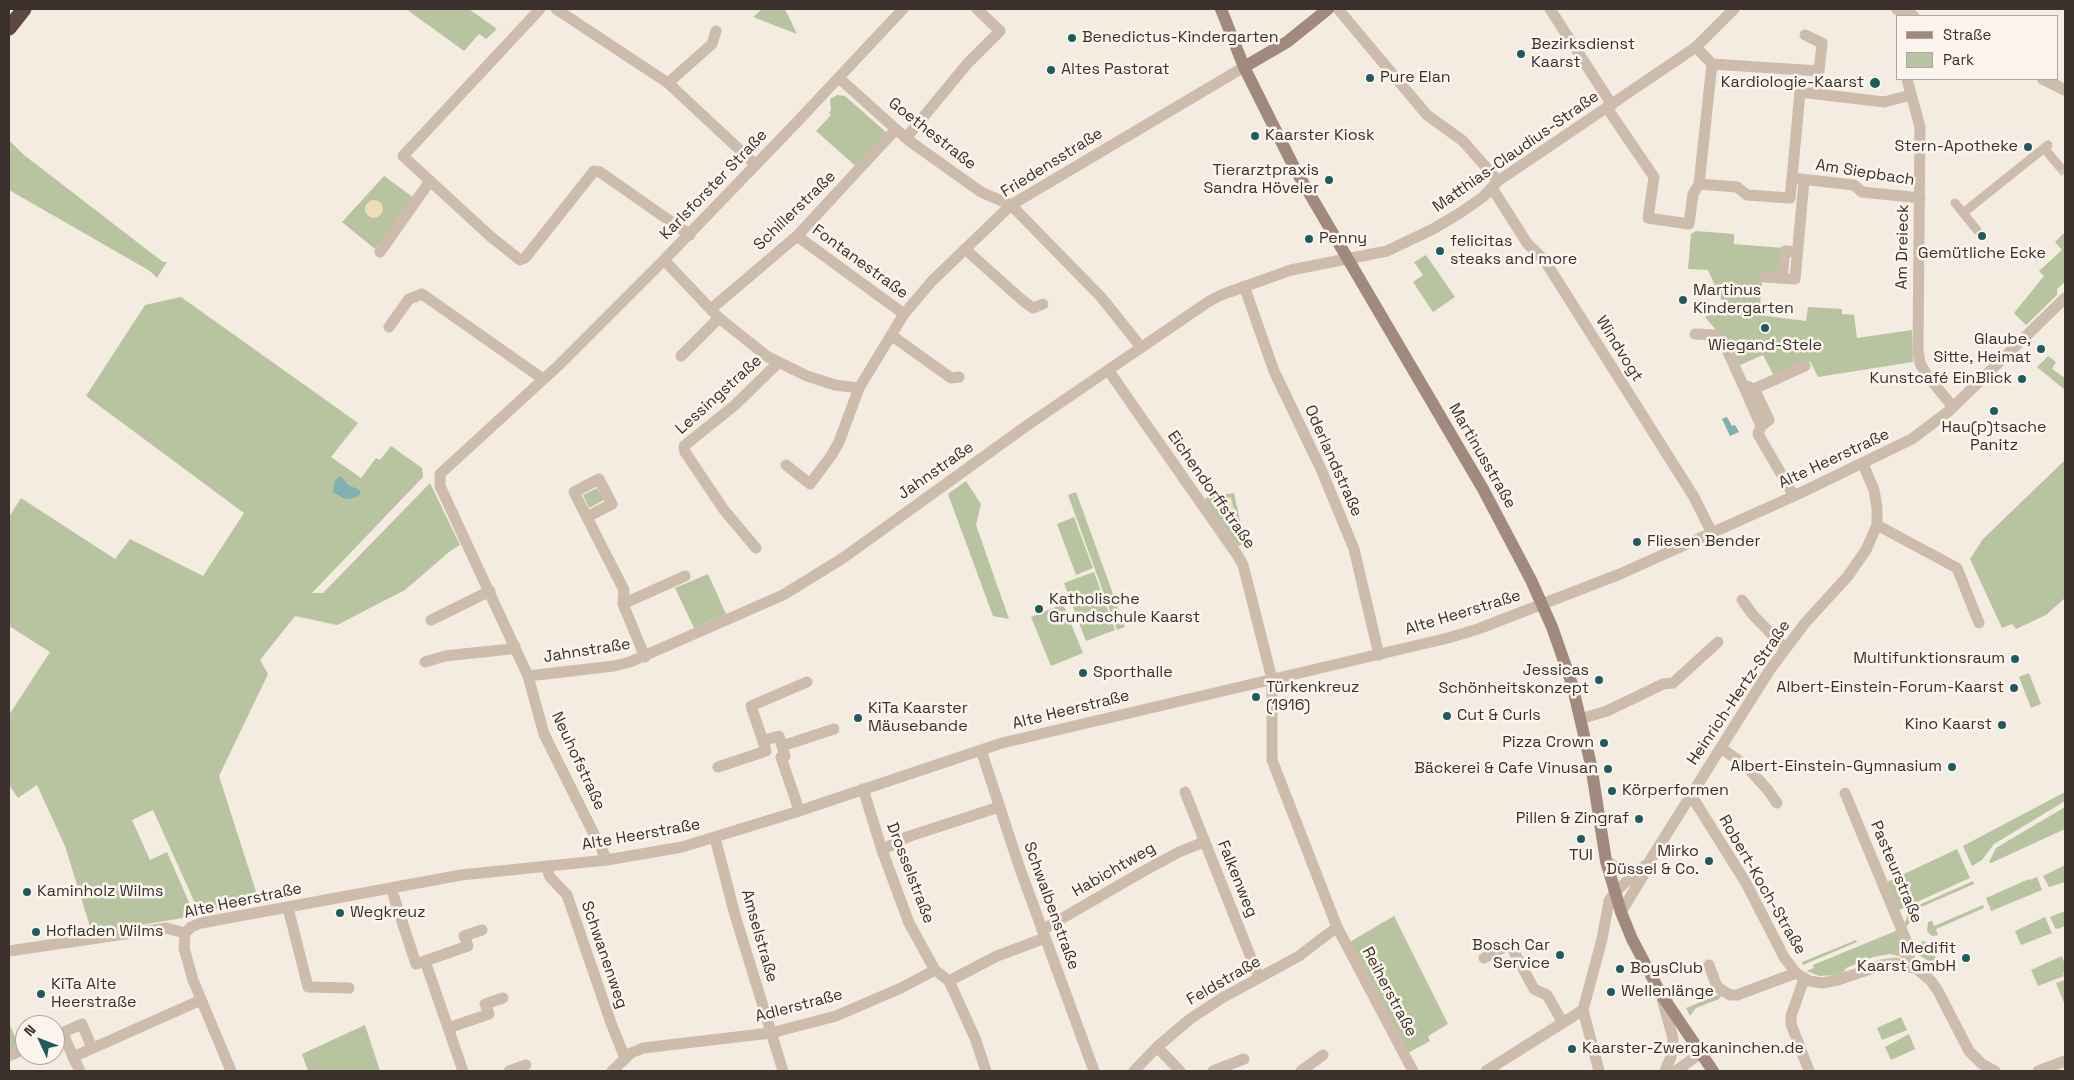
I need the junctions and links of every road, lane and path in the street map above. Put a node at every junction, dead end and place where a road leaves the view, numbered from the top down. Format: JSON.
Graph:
{"nodes":[{"id":1,"x":24,"y":9,"type":"edge"},
{"id":2,"x":540,"y":9,"type":"edge"},
{"id":3,"x":556,"y":9,"type":"edge"},
{"id":4,"x":903,"y":9,"type":"edge"},
{"id":5,"x":977,"y":9,"type":"edge"},
{"id":6,"x":1221,"y":9,"type":"edge"},
{"id":7,"x":1328,"y":9,"type":"edge"},
{"id":8,"x":1338,"y":9,"type":"edge"},
{"id":9,"x":1734,"y":9,"type":"edge"},
{"id":10,"x":1897,"y":9,"type":"edge"},
{"id":11,"x":1551,"y":10,"type":"edge"},
{"id":12,"x":1911,"y":15,"type":"edge"},
{"id":13,"x":9,"y":28,"type":"edge"},
{"id":14,"x":716,"y":31,"type":"dead end"},
{"id":15,"x":1805,"y":35,"type":"dead end"},
{"id":16,"x":1696,"y":46,"type":"junction"},
{"id":17,"x":1712,"y":64,"type":"junction"},
{"id":18,"x":1244,"y":67,"type":"junction"},
{"id":19,"x":1819,"y":71,"type":"junction"},
{"id":20,"x":838,"y":78,"type":"junction"},
{"id":21,"x":1907,"y":80,"type":"edge"},
{"id":22,"x":2045,"y":80,"type":"edge"},
{"id":23,"x":668,"y":83,"type":"junction"},
{"id":24,"x":2065,"y":90,"type":"edge"},
{"id":25,"x":1817,"y":94,"type":"junction"},
{"id":26,"x":1911,"y":95,"type":"junction"},
{"id":27,"x":1610,"y":107,"type":"junction"},
{"id":28,"x":896,"y":129,"type":"junction"},
{"id":29,"x":906,"y":138,"type":"junction"},
{"id":30,"x":756,"y":165,"type":"junction"},
{"id":31,"x":2059,"y":166,"type":"tunnel mouth"},
{"id":32,"x":1792,"y":178,"type":"junction"},
{"id":33,"x":1804,"y":180,"type":"junction"},
{"id":34,"x":430,"y":181,"type":"junction"},
{"id":35,"x":1699,"y":184,"type":"junction"},
{"id":36,"x":1495,"y":185,"type":"junction"},
{"id":37,"x":1920,"y":198,"type":"junction"},
{"id":38,"x":1796,"y":199,"type":"junction"},
{"id":39,"x":1955,"y":202,"type":"dead end"},
{"id":40,"x":1011,"y":205,"type":"junction"},
{"id":41,"x":1963,"y":213,"type":"junction"},
{"id":42,"x":1977,"y":230,"type":"dead end"},
{"id":43,"x":690,"y":235,"type":"junction"},
{"id":44,"x":797,"y":236,"type":"junction"},
{"id":45,"x":965,"y":249,"type":"junction"},
{"id":46,"x":380,"y":252,"type":"dead end"},
{"id":47,"x":1349,"y":259,"type":"junction"},
{"id":48,"x":664,"y":260,"type":"junction"},
{"id":49,"x":1764,"y":276,"type":"dead end"},
{"id":50,"x":1244,"y":286,"type":"junction"},
{"id":51,"x":2065,"y":298,"type":"edge"},
{"id":52,"x":1043,"y":304,"type":"dead end"},
{"id":53,"x":710,"y":309,"type":"junction"},
{"id":54,"x":904,"y":314,"type":"junction"},
{"id":55,"x":719,"y":318,"type":"junction"},
{"id":56,"x":389,"y":327,"type":"dead end"},
{"id":57,"x":1695,"y":334,"type":"dead end"},
{"id":58,"x":891,"y":335,"type":"junction"},
{"id":59,"x":1141,"y":347,"type":"junction"},
{"id":60,"x":680,"y":356,"type":"dead end"},
{"id":61,"x":778,"y":363,"type":"junction"},
{"id":62,"x":1805,"y":366,"type":"dead end"},
{"id":63,"x":1108,"y":370,"type":"junction"},
{"id":64,"x":959,"y":377,"type":"dead end"},
{"id":65,"x":543,"y":379,"type":"junction"},
{"id":66,"x":1748,"y":387,"type":"junction"},
{"id":67,"x":859,"y":388,"type":"junction"},
{"id":68,"x":1953,"y":407,"type":"junction"},
{"id":69,"x":1863,"y":464,"type":"junction"},
{"id":70,"x":786,"y":465,"type":"dead end"},
{"id":71,"x":440,"y":474,"type":"joint"},
{"id":72,"x":1794,"y":496,"type":"junction"},
{"id":73,"x":588,"y":517,"type":"dead end"},
{"id":74,"x":1876,"y":525,"type":"junction"},
{"id":75,"x":1712,"y":533,"type":"junction"},
{"id":76,"x":756,"y":548,"type":"dead end"},
{"id":77,"x":685,"y":576,"type":"dead end"},
{"id":78,"x":490,"y":591,"type":"junction"},
{"id":79,"x":1742,"y":600,"type":"dead end"},
{"id":80,"x":623,"y":604,"type":"junction"},
{"id":81,"x":1543,"y":605,"type":"junction"},
{"id":82,"x":431,"y":620,"type":"dead end"},
{"id":83,"x":1980,"y":624,"type":"dead end"},
{"id":84,"x":1718,"y":642,"type":"dead end"},
{"id":85,"x":515,"y":646,"type":"junction"},
{"id":86,"x":1785,"y":648,"type":"junction"},
{"id":87,"x":1379,"y":654,"type":"junction"},
{"id":88,"x":645,"y":657,"type":"junction"},
{"id":89,"x":425,"y":662,"type":"dead end"},
{"id":90,"x":528,"y":676,"type":"junction"},
{"id":91,"x":1272,"y":679,"type":"junction"},
{"id":92,"x":807,"y":682,"type":"dead end"},
{"id":93,"x":1580,"y":719,"type":"junction"},
{"id":94,"x":834,"y":729,"type":"dead end"},
{"id":95,"x":765,"y":746,"type":"junction"},
{"id":96,"x":1721,"y":748,"type":"junction"},
{"id":97,"x":981,"y":750,"type":"junction"},
{"id":98,"x":782,"y":751,"type":"junction"},
{"id":99,"x":718,"y":767,"type":"dead end"},
{"id":100,"x":863,"y":789,"type":"junction"},
{"id":101,"x":1185,"y":792,"type":"dead end"},
{"id":102,"x":1845,"y":792,"type":"dead end"},
{"id":103,"x":1691,"y":796,"type":"junction"},
{"id":104,"x":1777,"y":803,"type":"dead end"},
{"id":105,"x":999,"y":807,"type":"junction"},
{"id":106,"x":799,"y":810,"type":"junction"},
{"id":107,"x":715,"y":838,"type":"junction"},
{"id":108,"x":1204,"y":842,"type":"junction"},
{"id":109,"x":882,"y":850,"type":"junction"},
{"id":110,"x":607,"y":860,"type":"junction"},
{"id":111,"x":1606,"y":861,"type":"junction"},
{"id":112,"x":1648,"y":862,"type":"junction"},
{"id":113,"x":546,"y":866,"type":"junction"},
{"id":114,"x":1638,"y":873,"type":"junction"},
{"id":115,"x":391,"y":888,"type":"junction"},
{"id":116,"x":1615,"y":892,"type":"junction"},
{"id":117,"x":288,"y":908,"type":"junction"},
{"id":118,"x":1621,"y":912,"type":"junction"},
{"id":119,"x":1337,"y":927,"type":"junction"},
{"id":120,"x":482,"y":930,"type":"dead end"},
{"id":121,"x":185,"y":933,"type":"junction"},
{"id":122,"x":1044,"y":934,"type":"junction"},
{"id":123,"x":9,"y":951,"type":"edge"},
{"id":124,"x":1484,"y":958,"type":"dead end"},
{"id":125,"x":425,"y":961,"type":"junction"},
{"id":126,"x":1709,"y":965,"type":"dead end"},
{"id":127,"x":1906,"y":965,"type":"junction"},
{"id":128,"x":935,"y":970,"type":"junction"},
{"id":129,"x":1800,"y":976,"type":"junction"},
{"id":130,"x":1259,"y":978,"type":"junction"},
{"id":131,"x":949,"y":981,"type":"junction"},
{"id":132,"x":349,"y":988,"type":"dead end"},
{"id":133,"x":1661,"y":994,"type":"junction"},
{"id":134,"x":503,"y":998,"type":"dead end"},
{"id":135,"x":201,"y":1000,"type":"junction"},
{"id":136,"x":1583,"y":1010,"type":"junction"},
{"id":137,"x":1563,"y":1022,"type":"junction"},
{"id":138,"x":448,"y":1028,"type":"junction"},
{"id":139,"x":65,"y":1031,"type":"edge"},
{"id":140,"x":771,"y":1033,"type":"junction"},
{"id":141,"x":65,"y":1043,"type":"edge"},
{"id":142,"x":1157,"y":1047,"type":"junction"},
{"id":143,"x":92,"y":1048,"type":"junction"},
{"id":144,"x":1701,"y":1053,"type":"junction"},
{"id":145,"x":1323,"y":1055,"type":"dead end"},
{"id":146,"x":74,"y":1057,"type":"junction"},
{"id":147,"x":625,"y":1058,"type":"junction"},
{"id":148,"x":1244,"y":1059,"type":"dead end"},
{"id":149,"x":2065,"y":1061,"type":"edge"},
{"id":150,"x":526,"y":1065,"type":"dead end"},
{"id":151,"x":1991,"y":1070,"type":"edge"},
{"id":152,"x":80,"y":1071,"type":"edge"},
{"id":153,"x":232,"y":1071,"type":"edge"},
{"id":154,"x":463,"y":1071,"type":"edge"},
{"id":155,"x":509,"y":1071,"type":"edge"},
{"id":156,"x":612,"y":1071,"type":"edge"},
{"id":157,"x":783,"y":1071,"type":"edge"},
{"id":158,"x":986,"y":1071,"type":"edge"},
{"id":159,"x":1094,"y":1071,"type":"edge"},
{"id":160,"x":1134,"y":1071,"type":"edge"},
{"id":161,"x":1180,"y":1071,"type":"edge"},
{"id":162,"x":1213,"y":1071,"type":"edge"},
{"id":163,"x":1301,"y":1071,"type":"edge"},
{"id":164,"x":1413,"y":1071,"type":"edge"},
{"id":165,"x":1486,"y":1071,"type":"edge"},
{"id":166,"x":1599,"y":1071,"type":"edge"},
{"id":167,"x":1665,"y":1071,"type":"edge"},
{"id":168,"x":1676,"y":1071,"type":"edge"},
{"id":169,"x":1714,"y":1071,"type":"edge"},
{"id":170,"x":1809,"y":1071,"type":"edge"},
{"id":171,"x":2038,"y":1071,"type":"edge"}],
"edges":[{"from":1,"to":13,"type":"highway"},
{"from":2,"to":34,"type":"street"},
{"from":3,"to":23,"type":"street"},
{"from":4,"to":20,"type":"street","name":"Karlsforster Straße"},
{"from":5,"to":29,"type":"street"},
{"from":6,"to":18,"type":"main road","name":"Martinusstraße"},
{"from":7,"to":18,"type":"main road","name":"Friedensstraße"},
{"from":8,"to":36,"type":"street","name":"Windvogt"},
{"from":9,"to":16,"type":"street","name":"Matthias-Claudius-Straße"},
{"from":10,"to":12,"type":"street"},
{"from":11,"to":27,"type":"street"},
{"from":14,"to":23,"type":"street"},
{"from":15,"to":19,"type":"street"},
{"from":16,"to":17,"type":"street"},
{"from":16,"to":27,"type":"street","name":"Matthias-Claudius-Straße"},
{"from":17,"to":19,"type":"street"},
{"from":17,"to":35,"type":"street"},
{"from":18,"to":40,"type":"street","name":"Friedensstraße"},
{"from":18,"to":47,"type":"main road","name":"Martinusstraße"},
{"from":19,"to":25,"type":"street"},
{"from":20,"to":28,"type":"street","name":"Goethestraße"},
{"from":20,"to":30,"type":"street","name":"Karlsforster Straße"},
{"from":21,"to":26,"type":"street","name":"Am Dreieck"},
{"from":22,"to":24,"type":"street"},
{"from":23,"to":30,"type":"street"},
{"from":25,"to":26,"type":"street"},
{"from":25,"to":32,"type":"street"},
{"from":26,"to":37,"type":"street","name":"Am Dreieck"},
{"from":27,"to":35,"type":"street"},
{"from":27,"to":36,"type":"street","name":"Matthias-Claudius-Straße"},
{"from":28,"to":29,"type":"street","name":"Goethestraße"},
{"from":28,"to":44,"type":"street","name":"Schillerstraße"},
{"from":29,"to":40,"type":"street","name":"Goethestraße"},
{"from":30,"to":43,"type":"street","name":"Karlsforster Straße"},
{"from":31,"to":41,"type":"street"},
{"from":32,"to":33,"type":"street","name":"Am Siepbach"},
{"from":32,"to":38,"type":"street","name":"Am Siepbach"},
{"from":33,"to":37,"type":"street","name":"Am Siepbach"},
{"from":33,"to":38,"type":"street","name":"Am Siepbach"},
{"from":34,"to":43,"type":"street"},
{"from":34,"to":46,"type":"street"},
{"from":35,"to":38,"type":"street"},
{"from":36,"to":47,"type":"street","name":"Matthias-Claudius-Straße"},
{"from":36,"to":75,"type":"street","name":"Windvogt"},
{"from":37,"to":68,"type":"street","name":"Am Dreieck"},
{"from":38,"to":49,"type":"street","name":"Am Siepbach"},
{"from":39,"to":41,"type":"street"},
{"from":40,"to":45,"type":"street","name":"Friedensstraße"},
{"from":40,"to":59,"type":"street"},
{"from":41,"to":42,"type":"street"},
{"from":43,"to":48,"type":"street","name":"Karlsforster Straße"},
{"from":44,"to":53,"type":"street","name":"Schillerstraße"},
{"from":44,"to":54,"type":"street","name":"Fontanestraße"},
{"from":45,"to":52,"type":"street"},
{"from":45,"to":54,"type":"street","name":"Friedensstraße"},
{"from":47,"to":50,"type":"street","name":"Jahnstraße"},
{"from":47,"to":81,"type":"main road","name":"Martinusstraße"},
{"from":48,"to":53,"type":"street"},
{"from":48,"to":65,"type":"street","name":"Karlsforster Straße"},
{"from":50,"to":59,"type":"street","name":"Jahnstraße"},
{"from":50,"to":87,"type":"street","name":"Oderlandstraße"},
{"from":51,"to":68,"type":"street","name":"Alte Heerstraße"},
{"from":53,"to":55,"type":"street"},
{"from":54,"to":58,"type":"street","name":"Friedensstraße"},
{"from":55,"to":60,"type":"street"},
{"from":55,"to":61,"type":"street"},
{"from":56,"to":65,"type":"street"},
{"from":57,"to":66,"type":"street"},
{"from":58,"to":64,"type":"street"},
{"from":58,"to":67,"type":"street","name":"Friedensstraße"},
{"from":59,"to":63,"type":"street","name":"Jahnstraße"},
{"from":61,"to":67,"type":"street"},
{"from":61,"to":76,"type":"street","name":"Lessingstraße"},
{"from":62,"to":66,"type":"street"},
{"from":63,"to":88,"type":"street","name":"Jahnstraße"},
{"from":63,"to":91,"type":"street","name":"Eichendorffstraße"},
{"from":65,"to":71,"type":"street","name":"Karlsforster Straße"},
{"from":66,"to":72,"type":"street"},
{"from":67,"to":70,"type":"street","name":"Friedensstraße"},
{"from":68,"to":69,"type":"street","name":"Alte Heerstraße"},
{"from":69,"to":72,"type":"street","name":"Alte Heerstraße"},
{"from":69,"to":74,"type":"street","name":"Heinrich-Hertz-Straße"},
{"from":71,"to":78,"type":"street","name":"Neuhofstraße"},
{"from":72,"to":75,"type":"street","name":"Alte Heerstraße"},
{"from":73,"to":80,"type":"street"},
{"from":74,"to":83,"type":"street"},
{"from":74,"to":86,"type":"street","name":"Heinrich-Hertz-Straße"},
{"from":75,"to":81,"type":"street","name":"Alte Heerstraße"},
{"from":77,"to":80,"type":"street"},
{"from":78,"to":82,"type":"street"},
{"from":78,"to":85,"type":"street","name":"Neuhofstraße"},
{"from":79,"to":86,"type":"street"},
{"from":80,"to":88,"type":"street"},
{"from":81,"to":87,"type":"street","name":"Alte Heerstraße"},
{"from":81,"to":93,"type":"main road","name":"Martinusstraße"},
{"from":84,"to":93,"type":"street"},
{"from":85,"to":89,"type":"street"},
{"from":85,"to":90,"type":"street","name":"Neuhofstraße"},
{"from":86,"to":96,"type":"street","name":"Heinrich-Hertz-Straße"},
{"from":87,"to":91,"type":"street","name":"Alte Heerstraße"},
{"from":88,"to":90,"type":"street","name":"Jahnstraße"},
{"from":90,"to":110,"type":"street","name":"Neuhofstraße"},
{"from":91,"to":97,"type":"street","name":"Alte Heerstraße"},
{"from":91,"to":119,"type":"street","name":"Eichendorffstraße"},
{"from":92,"to":95,"type":"street"},
{"from":93,"to":111,"type":"main road","name":"Martinusstraße"},
{"from":94,"to":98,"type":"street"},
{"from":95,"to":98,"type":"street"},
{"from":95,"to":98,"type":"street"},
{"from":95,"to":99,"type":"street"},
{"from":96,"to":103,"type":"street","name":"Heinrich-Hertz-Straße"},
{"from":96,"to":104,"type":"street"},
{"from":97,"to":100,"type":"street","name":"Alte Heerstraße"},
{"from":97,"to":105,"type":"street","name":"Schwalbenstraße"},
{"from":98,"to":106,"type":"street"},
{"from":100,"to":106,"type":"street","name":"Alte Heerstraße"},
{"from":100,"to":109,"type":"street","name":"Drosselstraße"},
{"from":101,"to":108,"type":"street","name":"Falkenweg"},
{"from":102,"to":127,"type":"street","name":"Pasteurstraße"},
{"from":103,"to":112,"type":"street","name":"Heinrich-Hertz-Straße"},
{"from":103,"to":129,"type":"street","name":"Robert-Koch-Straße"},
{"from":105,"to":109,"type":"street"},
{"from":105,"to":122,"type":"street","name":"Schwalbenstraße"},
{"from":106,"to":107,"type":"street","name":"Alte Heerstraße"},
{"from":107,"to":110,"type":"street","name":"Alte Heerstraße"},
{"from":107,"to":140,"type":"street","name":"Amselstraße"},
{"from":108,"to":122,"type":"street","name":"Habichtweg"},
{"from":108,"to":130,"type":"street","name":"Falkenweg"},
{"from":109,"to":128,"type":"street","name":"Drosselstraße"},
{"from":110,"to":113,"type":"street","name":"Alte Heerstraße"},
{"from":111,"to":114,"type":"street"},
{"from":111,"to":116,"type":"main road","name":"Martinusstraße"},
{"from":112,"to":114,"type":"street","name":"Heinrich-Hertz-Straße"},
{"from":112,"to":118,"type":"street","name":"Heinrich-Hertz-Straße"},
{"from":113,"to":115,"type":"street","name":"Alte Heerstraße"},
{"from":113,"to":147,"type":"street","name":"Schwanenweg"},
{"from":114,"to":116,"type":"street","name":"Heinrich-Hertz-Straße"},
{"from":115,"to":117,"type":"street","name":"Alte Heerstraße"},
{"from":115,"to":125,"type":"street"},
{"from":116,"to":118,"type":"main road","name":"Martinusstraße"},
{"from":116,"to":136,"type":"street"},
{"from":117,"to":121,"type":"street","name":"Alte Heerstraße"},
{"from":117,"to":132,"type":"street"},
{"from":118,"to":133,"type":"main road","name":"Martinusstraße"},
{"from":119,"to":130,"type":"street","name":"Feldstraße"},
{"from":119,"to":164,"type":"street","name":"Reiherstraße"},
{"from":120,"to":125,"type":"street"},
{"from":121,"to":123,"type":"street","name":"Alte Heerstraße"},
{"from":121,"to":135,"type":"street"},
{"from":122,"to":131,"type":"street"},
{"from":122,"to":159,"type":"street","name":"Schwalbenstraße"},
{"from":124,"to":137,"type":"street"},
{"from":125,"to":138,"type":"street"},
{"from":126,"to":129,"type":"street"},
{"from":127,"to":129,"type":"street","name":"Robert-Koch-Straße"},
{"from":127,"to":151,"type":"street"},
{"from":128,"to":131,"type":"street","name":"Drosselstraße"},
{"from":128,"to":140,"type":"street","name":"Adlerstraße"},
{"from":129,"to":170,"type":"street"},
{"from":130,"to":142,"type":"street","name":"Feldstraße"},
{"from":131,"to":158,"type":"street","name":"Drosselstraße"},
{"from":133,"to":144,"type":"main road","name":"Martinusstraße"},
{"from":133,"to":167,"type":"street"},
{"from":134,"to":138,"type":"street"},
{"from":135,"to":143,"type":"street"},
{"from":135,"to":153,"type":"street"},
{"from":136,"to":137,"type":"street"},
{"from":136,"to":166,"type":"street"},
{"from":137,"to":165,"type":"street"},
{"from":138,"to":154,"type":"street"},
{"from":139,"to":143,"type":"street"},
{"from":140,"to":147,"type":"street","name":"Adlerstraße"},
{"from":140,"to":157,"type":"street","name":"Amselstraße"},
{"from":141,"to":146,"type":"street"},
{"from":142,"to":160,"type":"street","name":"Feldstraße"},
{"from":142,"to":161,"type":"street"},
{"from":143,"to":146,"type":"street"},
{"from":144,"to":168,"type":"street"},
{"from":144,"to":169,"type":"main road","name":"Martinusstraße"},
{"from":145,"to":163,"type":"street"},
{"from":146,"to":152,"type":"street"},
{"from":147,"to":156,"type":"street","name":"Adlerstraße"},
{"from":148,"to":162,"type":"street"},
{"from":149,"to":171,"type":"street"},
{"from":150,"to":155,"type":"street"}]}
